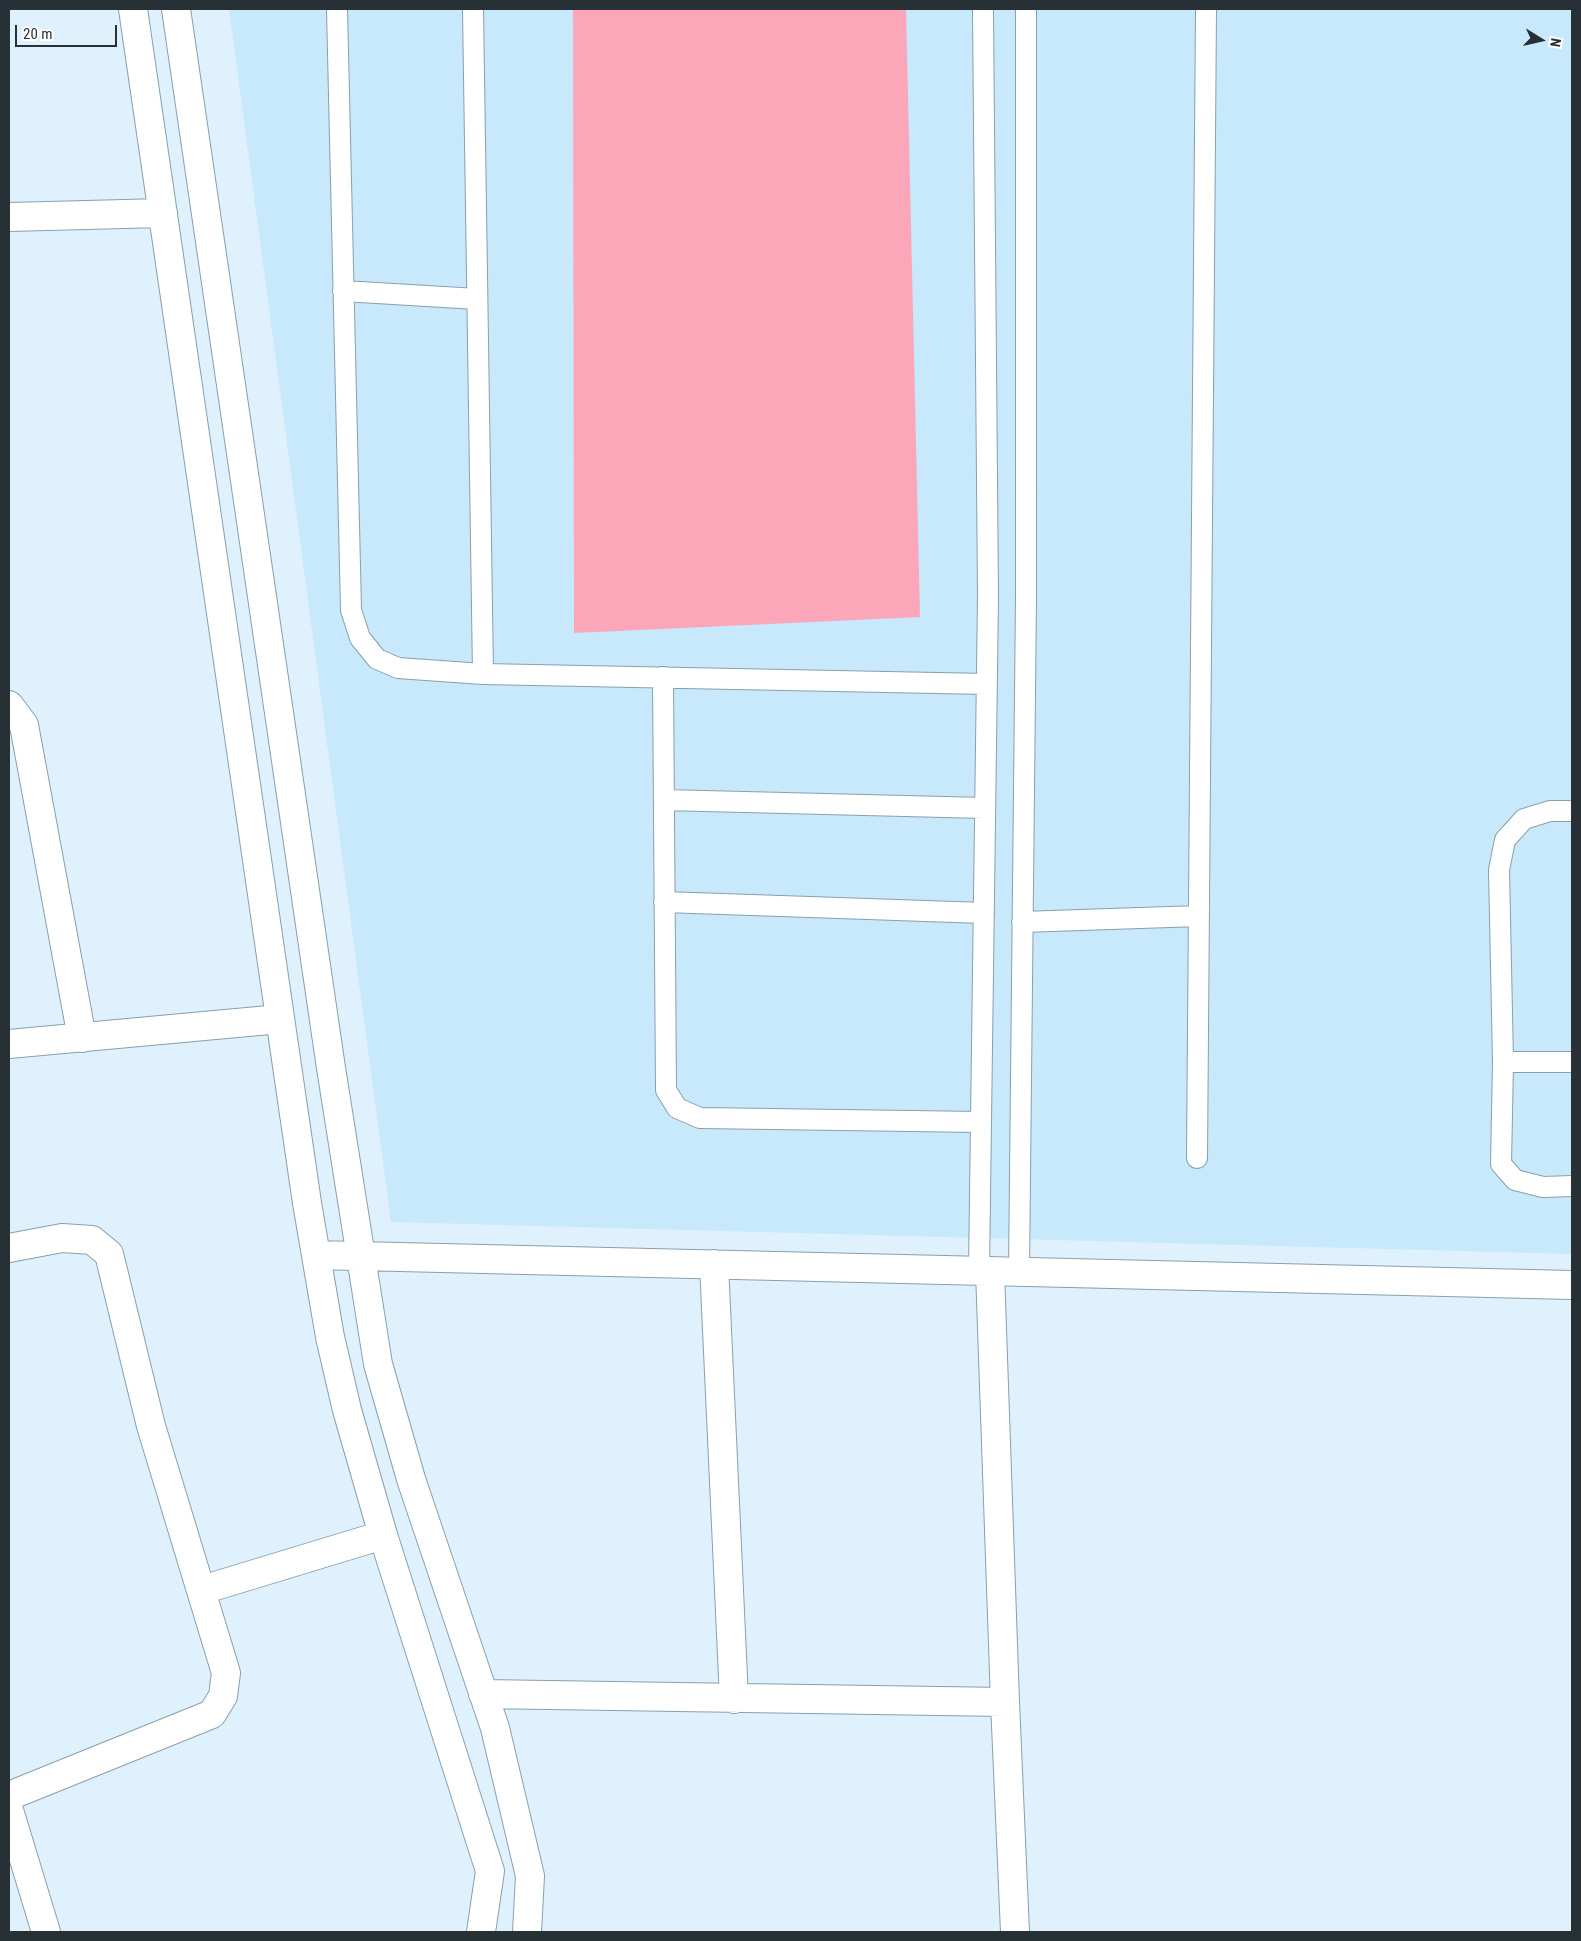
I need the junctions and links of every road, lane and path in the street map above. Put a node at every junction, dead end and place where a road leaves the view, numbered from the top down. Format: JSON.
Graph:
{"nodes":[{"id":1,"x":133,"y":9,"type":"edge"},
{"id":2,"x":176,"y":9,"type":"edge"},
{"id":3,"x":337,"y":9,"type":"edge"},
{"id":4,"x":473,"y":9,"type":"edge"},
{"id":5,"x":983,"y":9,"type":"edge"},
{"id":6,"x":1026,"y":9,"type":"edge"},
{"id":7,"x":1206,"y":9,"type":"edge"},
{"id":8,"x":163,"y":213,"type":"junction"},
{"id":9,"x":9,"y":217,"type":"edge"},
{"id":10,"x":343,"y":291,"type":"junction"},
{"id":11,"x":477,"y":299,"type":"junction"},
{"id":12,"x":483,"y":674,"type":"junction"},
{"id":13,"x":663,"y":677,"type":"junction"},
{"id":14,"x":987,"y":684,"type":"junction"},
{"id":15,"x":9,"y":705,"type":"edge"},
{"id":16,"x":664,"y":800,"type":"junction"},
{"id":17,"x":986,"y":808,"type":"junction"},
{"id":18,"x":1572,"y":811,"type":"edge"},
{"id":19,"x":664,"y":902,"type":"junction"},
{"id":20,"x":984,"y":913,"type":"junction"},
{"id":21,"x":1199,"y":916,"type":"junction"},
{"id":22,"x":1022,"y":922,"type":"junction"},
{"id":23,"x":280,"y":1020,"type":"junction"},
{"id":24,"x":82,"y":1038,"type":"junction"},
{"id":25,"x":9,"y":1044,"type":"edge"},
{"id":26,"x":1503,"y":1062,"type":"junction"},
{"id":27,"x":1572,"y":1062,"type":"edge"},
{"id":28,"x":981,"y":1122,"type":"junction"},
{"id":29,"x":1197,"y":1158,"type":"dead end"},
{"id":30,"x":1572,"y":1186,"type":"edge"},
{"id":31,"x":9,"y":1248,"type":"edge"},
{"id":32,"x":316,"y":1255,"type":"junction"},
{"id":33,"x":360,"y":1256,"type":"junction"},
{"id":34,"x":714,"y":1264,"type":"junction"},
{"id":35,"x":984,"y":1271,"type":"junction"},
{"id":36,"x":1019,"y":1272,"type":"junction"},
{"id":37,"x":1572,"y":1285,"type":"edge"},
{"id":38,"x":383,"y":1535,"type":"junction"},
{"id":39,"x":202,"y":1590,"type":"junction"},
{"id":40,"x":483,"y":1694,"type":"junction"},
{"id":41,"x":734,"y":1699,"type":"junction"},
{"id":42,"x":1005,"y":1702,"type":"junction"},
{"id":43,"x":9,"y":1796,"type":"edge"},
{"id":44,"x":9,"y":1810,"type":"edge"},
{"id":45,"x":46,"y":1932,"type":"edge"},
{"id":46,"x":481,"y":1932,"type":"edge"},
{"id":47,"x":527,"y":1932,"type":"edge"},
{"id":48,"x":1015,"y":1932,"type":"edge"}],
"edges":[{"from":1,"to":8,"type":"street"},
{"from":2,"to":33,"type":"street"},
{"from":3,"to":10,"type":"lane"},
{"from":4,"to":11,"type":"lane"},
{"from":5,"to":14,"type":"lane"},
{"from":6,"to":22,"type":"lane"},
{"from":7,"to":21,"type":"lane"},
{"from":8,"to":9,"type":"street"},
{"from":8,"to":23,"type":"street"},
{"from":10,"to":11,"type":"lane"},
{"from":10,"to":12,"type":"lane"},
{"from":11,"to":12,"type":"lane"},
{"from":12,"to":13,"type":"lane"},
{"from":13,"to":14,"type":"lane"},
{"from":13,"to":16,"type":"lane"},
{"from":14,"to":17,"type":"lane"},
{"from":15,"to":24,"type":"street"},
{"from":16,"to":17,"type":"lane"},
{"from":16,"to":19,"type":"lane"},
{"from":17,"to":20,"type":"lane"},
{"from":18,"to":26,"type":"lane"},
{"from":19,"to":20,"type":"lane"},
{"from":19,"to":28,"type":"lane"},
{"from":20,"to":28,"type":"lane"},
{"from":21,"to":22,"type":"lane"},
{"from":21,"to":29,"type":"lane"},
{"from":22,"to":36,"type":"lane"},
{"from":23,"to":24,"type":"street"},
{"from":23,"to":32,"type":"street"},
{"from":24,"to":25,"type":"street"},
{"from":26,"to":27,"type":"lane"},
{"from":26,"to":30,"type":"lane"},
{"from":28,"to":35,"type":"lane"},
{"from":31,"to":39,"type":"street"},
{"from":32,"to":33,"type":"street"},
{"from":32,"to":38,"type":"street"},
{"from":33,"to":34,"type":"street"},
{"from":33,"to":40,"type":"street"},
{"from":34,"to":35,"type":"street"},
{"from":34,"to":41,"type":"street"},
{"from":35,"to":36,"type":"street"},
{"from":35,"to":42,"type":"street"},
{"from":36,"to":37,"type":"street"},
{"from":38,"to":39,"type":"street"},
{"from":38,"to":46,"type":"street"},
{"from":39,"to":43,"type":"street"},
{"from":40,"to":41,"type":"street"},
{"from":40,"to":47,"type":"street"},
{"from":41,"to":42,"type":"street"},
{"from":42,"to":48,"type":"street"},
{"from":44,"to":45,"type":"street"}]}
